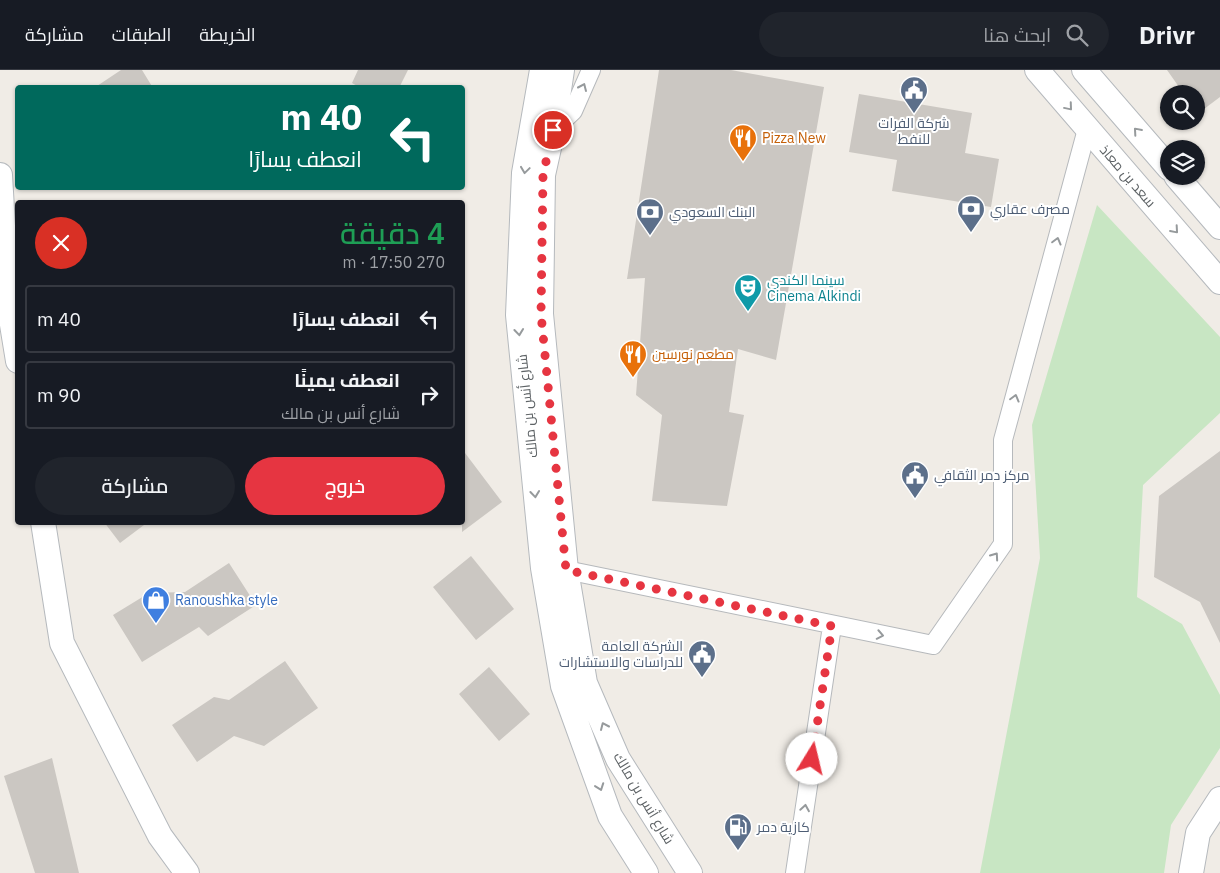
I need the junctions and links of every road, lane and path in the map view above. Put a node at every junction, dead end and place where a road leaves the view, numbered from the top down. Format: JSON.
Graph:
{"nodes":[{"id":1,"x":542,"y":70,"type":"edge"},
{"id":2,"x":562,"y":70,"type":"edge"},
{"id":3,"x":591,"y":70,"type":"edge"},
{"id":4,"x":1037,"y":70,"type":"edge"},
{"id":5,"x":1084,"y":70,"type":"edge"},
{"id":6,"x":1087,"y":128,"type":"junction"},
{"id":7,"x":553,"y":130,"type":"junction"},
{"id":8,"x":1160,"y":158,"type":"edge"},
{"id":9,"x":0,"y":175,"type":"edge"},
{"id":10,"x":1184,"y":185,"type":"edge"},
{"id":11,"x":1220,"y":227,"type":"edge"},
{"id":12,"x":1220,"y":282,"type":"edge"},
{"id":13,"x":15,"y":343,"type":"edge"},
{"id":14,"x":43,"y":525,"type":"edge"},
{"id":15,"x":566,"y":570,"type":"junction"},
{"id":16,"x":832,"y":626,"type":"junction"},
{"id":17,"x":1220,"y":799,"type":"edge"},
{"id":18,"x":187,"y":873,"type":"edge"},
{"id":19,"x":646,"y":873,"type":"edge"},
{"id":20,"x":690,"y":873,"type":"edge"},
{"id":21,"x":795,"y":873,"type":"edge"},
{"id":22,"x":1191,"y":873,"type":"edge"}],
"edges":[{"from":1,"to":19,"type":"main road","name":"شارع أنس بن مالك","one_way":true},
{"from":2,"to":7,"type":"main road","name":"شارع أنس بن مالك"},
{"from":7,"to":3,"type":"street","one_way":true},
{"from":4,"to":6,"type":"main road","name":"سعد بن معاذ","one_way":true},
{"from":8,"to":5,"type":"main road","one_way":true},
{"from":6,"to":12,"type":"main road","name":"سعد بن معاذ","one_way":true},
{"from":16,"to":6,"type":"street","one_way":true},
{"from":7,"to":15,"type":"main road","name":"شارع أنس بن مالك"},
{"from":9,"to":13,"type":"main road"},
{"from":10,"to":11,"type":"main road"},
{"from":14,"to":18,"type":"main road"},
{"from":15,"to":16,"type":"street"},
{"from":20,"to":15,"type":"main road","name":"شارع أنس بن مالك","one_way":true},
{"from":21,"to":16,"type":"street","one_way":true},
{"from":17,"to":22,"type":"main road"}]}
